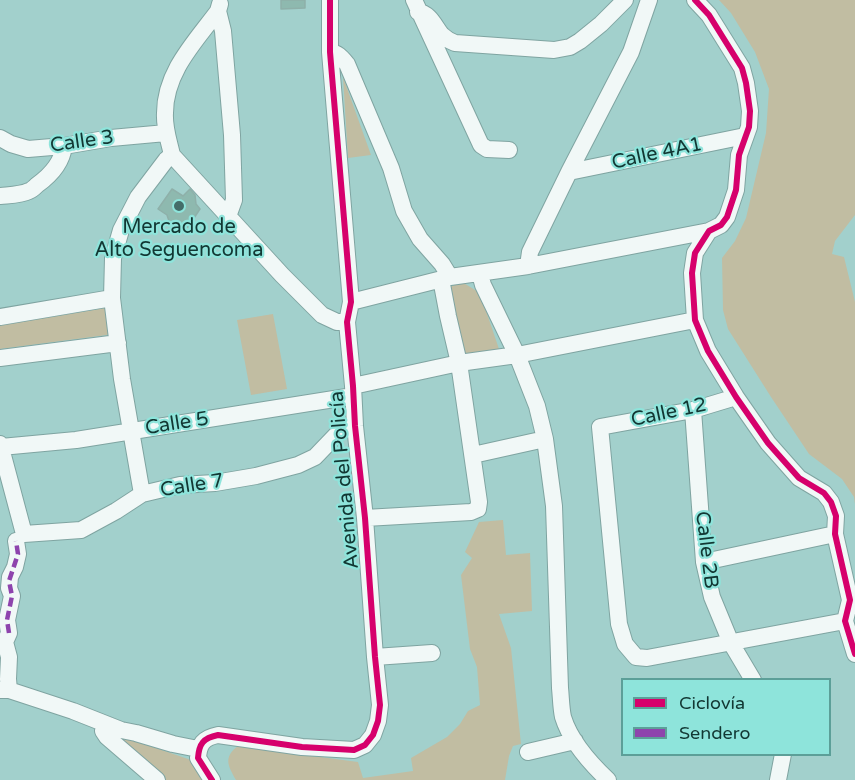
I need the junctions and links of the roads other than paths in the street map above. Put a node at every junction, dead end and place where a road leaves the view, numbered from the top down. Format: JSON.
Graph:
{"nodes":[{"id":1,"x":330,"y":0,"type":"edge"},
{"id":2,"x":625,"y":0,"type":"edge"},
{"id":3,"x":649,"y":0,"type":"edge"},
{"id":4,"x":695,"y":0,"type":"edge"},
{"id":5,"x":220,"y":6,"type":"edge"},
{"id":6,"x":416,"y":6,"type":"edge"},
{"id":7,"x":330,"y":52,"type":"junction"},
{"id":8,"x":166,"y":133,"type":"junction"},
{"id":9,"x":745,"y":136,"type":"junction"},
{"id":10,"x":0,"y":138,"type":"edge"},
{"id":11,"x":64,"y":146,"type":"junction"},
{"id":12,"x":509,"y":150,"type":"dead end"},
{"id":13,"x":172,"y":155,"type":"junction"},
{"id":14,"x":569,"y":172,"type":"junction"},
{"id":15,"x":0,"y":196,"type":"edge"},
{"id":16,"x":226,"y":215,"type":"junction"},
{"id":17,"x":709,"y":231,"type":"junction"},
{"id":18,"x":528,"y":266,"type":"junction"},
{"id":19,"x":480,"y":273,"type":"junction"},
{"id":20,"x":446,"y":278,"type":"junction"},
{"id":21,"x":112,"y":298,"type":"junction"},
{"id":22,"x":351,"y":302,"type":"junction"},
{"id":23,"x":0,"y":317,"type":"edge"},
{"id":24,"x":695,"y":320,"type":"junction"},
{"id":25,"x":347,"y":322,"type":"junction"},
{"id":26,"x":118,"y":343,"type":"junction"},
{"id":27,"x":516,"y":355,"type":"junction"},
{"id":28,"x":0,"y":358,"type":"edge"},
{"id":29,"x":459,"y":363,"type":"junction"},
{"id":30,"x":353,"y":391,"type":"junction"},
{"id":31,"x":736,"y":397,"type":"junction"},
{"id":32,"x":693,"y":410,"type":"junction"},
{"id":33,"x":355,"y":426,"type":"junction"},
{"id":34,"x":131,"y":431,"type":"junction"},
{"id":35,"x":545,"y":439,"type":"junction"},
{"id":36,"x":0,"y":446,"type":"edge"},
{"id":37,"x":473,"y":455,"type":"junction"},
{"id":38,"x":142,"y":494,"type":"junction"},
{"id":39,"x":365,"y":518,"type":"junction"},
{"id":40,"x":835,"y":534,"type":"junction"},
{"id":41,"x":14,"y":539,"type":"edge"},
{"id":42,"x":704,"y":562,"type":"junction"},
{"id":43,"x":845,"y":621,"type":"junction"},
{"id":44,"x":5,"y":638,"type":"edge"},
{"id":45,"x":730,"y":643,"type":"junction"},
{"id":46,"x":432,"y":653,"type":"dead end"},
{"id":47,"x":855,"y":654,"type":"edge"},
{"id":48,"x":375,"y":657,"type":"junction"},
{"id":49,"x":752,"y":678,"type":"edge"},
{"id":50,"x":5,"y":690,"type":"edge"},
{"id":51,"x":105,"y":724,"type":"junction"},
{"id":52,"x":575,"y":741,"type":"junction"},
{"id":53,"x":198,"y":749,"type":"junction"},
{"id":54,"x":528,"y":752,"type":"dead end"},
{"id":55,"x":783,"y":756,"type":"edge"},
{"id":56,"x":157,"y":780,"type":"edge"},
{"id":57,"x":212,"y":780,"type":"edge"},
{"id":58,"x":608,"y":780,"type":"edge"},
{"id":59,"x":778,"y":780,"type":"edge"}],
"edges":[{"from":1,"to":7,"type":"street","name":"Avenida del Policía"},
{"from":2,"to":6,"type":"street"},
{"from":3,"to":14,"type":"street"},
{"from":4,"to":9,"type":"street"},
{"from":5,"to":8,"type":"street"},
{"from":5,"to":16,"type":"street"},
{"from":6,"to":12,"type":"street"},
{"from":7,"to":20,"type":"street"},
{"from":7,"to":22,"type":"street","name":"Avenida del Policía"},
{"from":8,"to":11,"type":"street","name":"Calle 3"},
{"from":8,"to":13,"type":"street"},
{"from":9,"to":14,"type":"street","name":"Calle 4A1"},
{"from":9,"to":17,"type":"street"},
{"from":10,"to":11,"type":"street","name":"Calle 3"},
{"from":11,"to":15,"type":"street"},
{"from":13,"to":16,"type":"street"},
{"from":13,"to":21,"type":"street"},
{"from":14,"to":18,"type":"street"},
{"from":16,"to":25,"type":"street"},
{"from":17,"to":18,"type":"street"},
{"from":17,"to":24,"type":"street"},
{"from":18,"to":19,"type":"street"},
{"from":19,"to":20,"type":"street"},
{"from":19,"to":27,"type":"street"},
{"from":20,"to":22,"type":"street"},
{"from":20,"to":29,"type":"street"},
{"from":21,"to":23,"type":"street"},
{"from":21,"to":26,"type":"street"},
{"from":22,"to":25,"type":"street","name":"Avenida del Policía"},
{"from":24,"to":27,"type":"street","name":"Calle 5"},
{"from":24,"to":31,"type":"street"},
{"from":25,"to":30,"type":"street","name":"Avenida del Policía"},
{"from":26,"to":28,"type":"street"},
{"from":26,"to":34,"type":"street"},
{"from":27,"to":29,"type":"street","name":"Calle 5"},
{"from":27,"to":35,"type":"street"},
{"from":29,"to":30,"type":"street","name":"Calle 5"},
{"from":29,"to":37,"type":"street"},
{"from":30,"to":33,"type":"street","name":"Avenida del Policía"},
{"from":30,"to":34,"type":"street","name":"Calle 5"},
{"from":31,"to":32,"type":"street","name":"Calle 12"},
{"from":31,"to":40,"type":"street"},
{"from":32,"to":42,"type":"street","name":"Calle 2B"},
{"from":32,"to":45,"type":"street","name":"Calle 12"},
{"from":33,"to":38,"type":"street","name":"Calle 7"},
{"from":33,"to":39,"type":"street","name":"Avenida del Policía"},
{"from":34,"to":36,"type":"street","name":"Calle 5"},
{"from":34,"to":38,"type":"street"},
{"from":35,"to":37,"type":"street"},
{"from":35,"to":52,"type":"street"},
{"from":36,"to":41,"type":"street"},
{"from":37,"to":39,"type":"street"},
{"from":38,"to":41,"type":"street","name":"Calle 7"},
{"from":39,"to":48,"type":"street","name":"Avenida del Policía"},
{"from":40,"to":42,"type":"street"},
{"from":40,"to":43,"type":"street"},
{"from":41,"to":44,"type":"street"},
{"from":42,"to":45,"type":"street","name":"Calle 2B"},
{"from":43,"to":45,"type":"street"},
{"from":43,"to":47,"type":"street"},
{"from":44,"to":50,"type":"street"},
{"from":45,"to":49,"type":"street","name":"Calle 2B"},
{"from":46,"to":48,"type":"street"},
{"from":48,"to":53,"type":"street","name":"Avenida del Policía"},
{"from":50,"to":51,"type":"street"},
{"from":51,"to":53,"type":"street"},
{"from":51,"to":56,"type":"street"},
{"from":52,"to":54,"type":"street"},
{"from":52,"to":58,"type":"street"},
{"from":53,"to":57,"type":"street"},
{"from":55,"to":59,"type":"street"}]}
